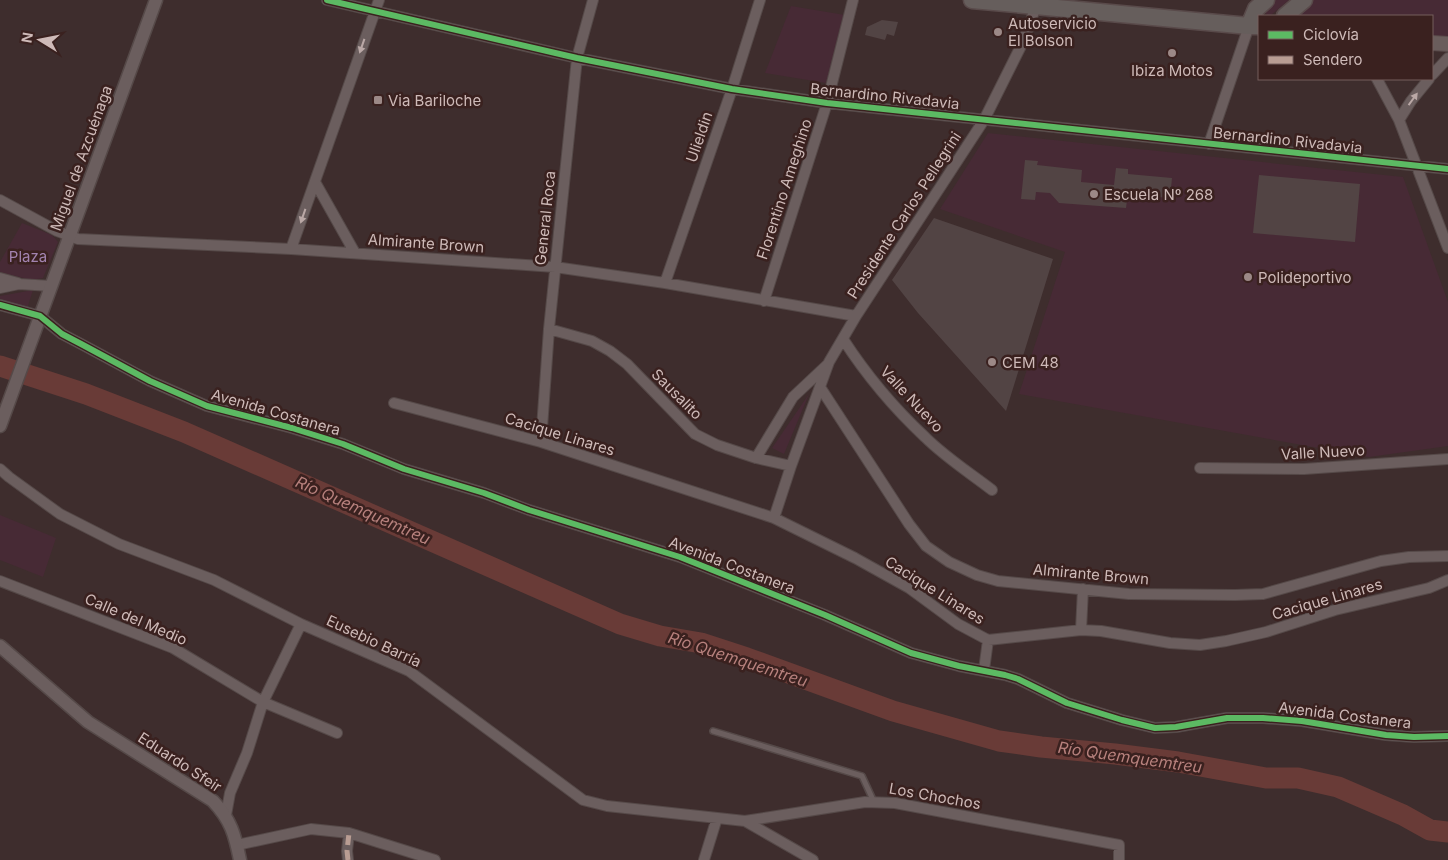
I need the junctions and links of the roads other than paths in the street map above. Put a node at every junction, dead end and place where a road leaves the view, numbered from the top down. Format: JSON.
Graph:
{"nodes":[{"id":1,"x":156,"y":0,"type":"edge"},
{"id":2,"x":327,"y":0,"type":"edge"},
{"id":3,"x":379,"y":0,"type":"edge"},
{"id":4,"x":594,"y":0,"type":"edge"},
{"id":5,"x":760,"y":0,"type":"edge"},
{"id":6,"x":853,"y":0,"type":"edge"},
{"id":7,"x":972,"y":0,"type":"edge"},
{"id":8,"x":1304,"y":0,"type":"edge"},
{"id":9,"x":1037,"y":3,"type":"edge"},
{"id":10,"x":1260,"y":3,"type":"edge"},
{"id":11,"x":1063,"y":4,"type":"edge"},
{"id":12,"x":375,"y":11,"type":"junction"},
{"id":13,"x":1286,"y":15,"type":"edge"},
{"id":14,"x":1256,"y":26,"type":"edge"},
{"id":15,"x":1433,"y":43,"type":"edge"},
{"id":16,"x":1448,"y":44,"type":"edge"},
{"id":17,"x":576,"y":58,"type":"junction"},
{"id":18,"x":1448,"y":58,"type":"edge"},
{"id":19,"x":1433,"y":74,"type":"edge"},
{"id":20,"x":1378,"y":80,"type":"edge"},
{"id":21,"x":1428,"y":80,"type":"edge"},
{"id":22,"x":732,"y":89,"type":"junction"},
{"id":23,"x":827,"y":103,"type":"junction"},
{"id":24,"x":984,"y":120,"type":"junction"},
{"id":25,"x":1399,"y":120,"type":"junction"},
{"id":26,"x":1209,"y":144,"type":"junction"},
{"id":27,"x":1417,"y":166,"type":"junction"},
{"id":28,"x":1448,"y":169,"type":"edge"},
{"id":29,"x":315,"y":182,"type":"junction"},
{"id":30,"x":0,"y":200,"type":"edge"},
{"id":31,"x":70,"y":235,"type":"junction"},
{"id":32,"x":1448,"y":248,"type":"edge"},
{"id":33,"x":291,"y":249,"type":"junction"},
{"id":34,"x":355,"y":253,"type":"junction"},
{"id":35,"x":555,"y":267,"type":"junction"},
{"id":36,"x":0,"y":278,"type":"edge"},
{"id":37,"x":665,"y":283,"type":"junction"},
{"id":38,"x":19,"y":284,"type":"junction"},
{"id":39,"x":51,"y":286,"type":"junction"},
{"id":40,"x":0,"y":288,"type":"edge"},
{"id":41,"x":764,"y":301,"type":"junction"},
{"id":42,"x":0,"y":305,"type":"edge"},
{"id":43,"x":856,"y":316,"type":"junction"},
{"id":44,"x":38,"y":322,"type":"junction"},
{"id":45,"x":549,"y":329,"type":"junction"},
{"id":46,"x":843,"y":339,"type":"junction"},
{"id":47,"x":829,"y":362,"type":"junction"},
{"id":48,"x":820,"y":387,"type":"junction"},
{"id":49,"x":394,"y":403,"type":"dead end"},
{"id":50,"x":1,"y":423,"type":"edge"},
{"id":51,"x":541,"y":442,"type":"junction"},
{"id":52,"x":756,"y":458,"type":"junction"},
{"id":53,"x":1448,"y":459,"type":"edge"},
{"id":54,"x":791,"y":466,"type":"junction"},
{"id":55,"x":1200,"y":468,"type":"dead end"},
{"id":56,"x":0,"y":469,"type":"edge"},
{"id":57,"x":992,"y":490,"type":"dead end"},
{"id":58,"x":774,"y":518,"type":"junction"},
{"id":59,"x":1448,"y":556,"type":"edge"},
{"id":60,"x":1448,"y":580,"type":"edge"},
{"id":61,"x":0,"y":581,"type":"edge"},
{"id":62,"x":1083,"y":589,"type":"junction"},
{"id":63,"x":301,"y":624,"type":"junction"},
{"id":64,"x":1081,"y":630,"type":"junction"},
{"id":65,"x":988,"y":640,"type":"junction"},
{"id":66,"x":0,"y":646,"type":"edge"},
{"id":67,"x":984,"y":670,"type":"junction"},
{"id":68,"x":263,"y":702,"type":"junction"},
{"id":69,"x":713,"y":730,"type":"dead end"},
{"id":70,"x":337,"y":733,"type":"dead end"},
{"id":71,"x":1448,"y":736,"type":"edge"},
{"id":72,"x":874,"y":802,"type":"junction"},
{"id":73,"x":226,"y":815,"type":"junction"},
{"id":74,"x":717,"y":818,"type":"junction"},
{"id":75,"x":746,"y":821,"type":"junction"},
{"id":76,"x":349,"y":833,"type":"junction"},
{"id":77,"x":237,"y":846,"type":"junction"},
{"id":78,"x":240,"y":860,"type":"edge"},
{"id":79,"x":348,"y":860,"type":"edge"},
{"id":80,"x":435,"y":860,"type":"edge"},
{"id":81,"x":704,"y":860,"type":"edge"},
{"id":82,"x":813,"y":860,"type":"edge"},
{"id":83,"x":1119,"y":860,"type":"edge"}],
"edges":[{"from":1,"to":31,"type":"street","name":"Miguel de Azcuénaga"},
{"from":2,"to":12,"type":"street","name":"Bernardino Rivadavia"},
{"from":3,"to":12,"type":"street"},
{"from":4,"to":17,"type":"street","name":"General Roca"},
{"from":5,"to":22,"type":"street","name":"Ulieldin"},
{"from":6,"to":23,"type":"street","name":"Florentino Ameghino"},
{"from":7,"to":9,"type":"highway"},
{"from":8,"to":13,"type":"highway"},
{"from":9,"to":11,"type":"highway"},
{"from":9,"to":24,"type":"street","name":"Presidente Carlos Pellegrini"},
{"from":10,"to":14,"type":"highway"},
{"from":11,"to":14,"type":"highway"},
{"from":12,"to":17,"type":"street","name":"Bernardino Rivadavia"},
{"from":12,"to":29,"type":"street","one_way":true},
{"from":14,"to":26,"type":"street"},
{"from":15,"to":16,"type":"main road"},
{"from":17,"to":22,"type":"street","name":"Bernardino Rivadavia"},
{"from":17,"to":35,"type":"street","name":"General Roca"},
{"from":18,"to":19,"type":"street"},
{"from":20,"to":25,"type":"street"},
{"from":25,"to":21,"type":"street","one_way":true},
{"from":22,"to":23,"type":"street","name":"Bernardino Rivadavia"},
{"from":22,"to":37,"type":"street","name":"Ulieldin"},
{"from":23,"to":24,"type":"street","name":"Bernardino Rivadavia"},
{"from":23,"to":41,"type":"street","name":"Florentino Ameghino"},
{"from":24,"to":26,"type":"street","name":"Bernardino Rivadavia"},
{"from":24,"to":43,"type":"street","name":"Presidente Carlos Pellegrini"},
{"from":25,"to":27,"type":"street"},
{"from":26,"to":27,"type":"street","name":"Bernardino Rivadavia"},
{"from":27,"to":28,"type":"street","name":"Bernardino Rivadavia"},
{"from":27,"to":32,"type":"street"},
{"from":29,"to":33,"type":"street","one_way":true},
{"from":29,"to":34,"type":"street"},
{"from":30,"to":31,"type":"street","name":"Almirante Brown"},
{"from":31,"to":33,"type":"street","name":"Almirante Brown"},
{"from":31,"to":39,"type":"street","name":"Miguel de Azcuénaga"},
{"from":33,"to":34,"type":"street","name":"Almirante Brown"},
{"from":34,"to":35,"type":"street","name":"Almirante Brown"},
{"from":35,"to":37,"type":"street","name":"Almirante Brown"},
{"from":35,"to":45,"type":"street","name":"General Roca"},
{"from":36,"to":38,"type":"street"},
{"from":37,"to":41,"type":"street","name":"Almirante Brown"},
{"from":38,"to":39,"type":"street"},
{"from":38,"to":40,"type":"street"},
{"from":39,"to":44,"type":"street","name":"Miguel de Azcuénaga"},
{"from":41,"to":43,"type":"street","name":"Almirante Brown"},
{"from":42,"to":44,"type":"street","name":"Avenida Costanera"},
{"from":43,"to":46,"type":"street","name":"Presidente Carlos Pellegrini"},
{"from":44,"to":50,"type":"street","name":"Miguel de Azcuénaga"},
{"from":44,"to":67,"type":"street","name":"Avenida Costanera"},
{"from":45,"to":51,"type":"street","name":"General Roca"},
{"from":45,"to":52,"type":"street","name":"Sausalito"},
{"from":46,"to":47,"type":"street","name":"Presidente Carlos Pellegrini"},
{"from":46,"to":57,"type":"street","name":"Valle Nuevo"},
{"from":47,"to":48,"type":"street","name":"Presidente Carlos Pellegrini"},
{"from":47,"to":52,"type":"street","name":"Presidente Carlos Pellegrini"},
{"from":48,"to":54,"type":"street","name":"Presidente Carlos Pellegrini"},
{"from":48,"to":62,"type":"street","name":"Almirante Brown"},
{"from":49,"to":51,"type":"street","name":"Cacique Linares"},
{"from":51,"to":58,"type":"street","name":"Cacique Linares"},
{"from":52,"to":54,"type":"street","name":"Sausalito"},
{"from":53,"to":55,"type":"street","name":"Valle Nuevo"},
{"from":54,"to":58,"type":"street","name":"Presidente Carlos Pellegrini"},
{"from":56,"to":63,"type":"street","name":"Eusebio Barría"},
{"from":58,"to":65,"type":"street","name":"Cacique Linares"},
{"from":59,"to":62,"type":"street","name":"Almirante Brown"},
{"from":60,"to":64,"type":"street","name":"Cacique Linares"},
{"from":61,"to":68,"type":"street","name":"Calle del Medio"},
{"from":62,"to":64,"type":"street"},
{"from":63,"to":68,"type":"street"},
{"from":63,"to":74,"type":"street","name":"Eusebio Barría"},
{"from":64,"to":65,"type":"street","name":"Cacique Linares"},
{"from":65,"to":67,"type":"street"},
{"from":66,"to":73,"type":"street","name":"Eduardo Sfeir"},
{"from":67,"to":71,"type":"street","name":"Avenida Costanera"},
{"from":68,"to":70,"type":"street","name":"Calle del Medio"},
{"from":68,"to":73,"type":"street"},
{"from":69,"to":72,"type":"lane"},
{"from":72,"to":75,"type":"street","name":"Los Chochos"},
{"from":72,"to":83,"type":"street","name":"Los Chochos"},
{"from":73,"to":77,"type":"street","name":"Eduardo Sfeir"},
{"from":74,"to":75,"type":"street","name":"Eusebio Barría"},
{"from":74,"to":81,"type":"street"},
{"from":75,"to":82,"type":"street","name":"Eusebio Barría"},
{"from":76,"to":77,"type":"street"},
{"from":76,"to":79,"type":"street"},
{"from":76,"to":80,"type":"street"},
{"from":77,"to":78,"type":"street","name":"Eduardo Sfeir"}]}
